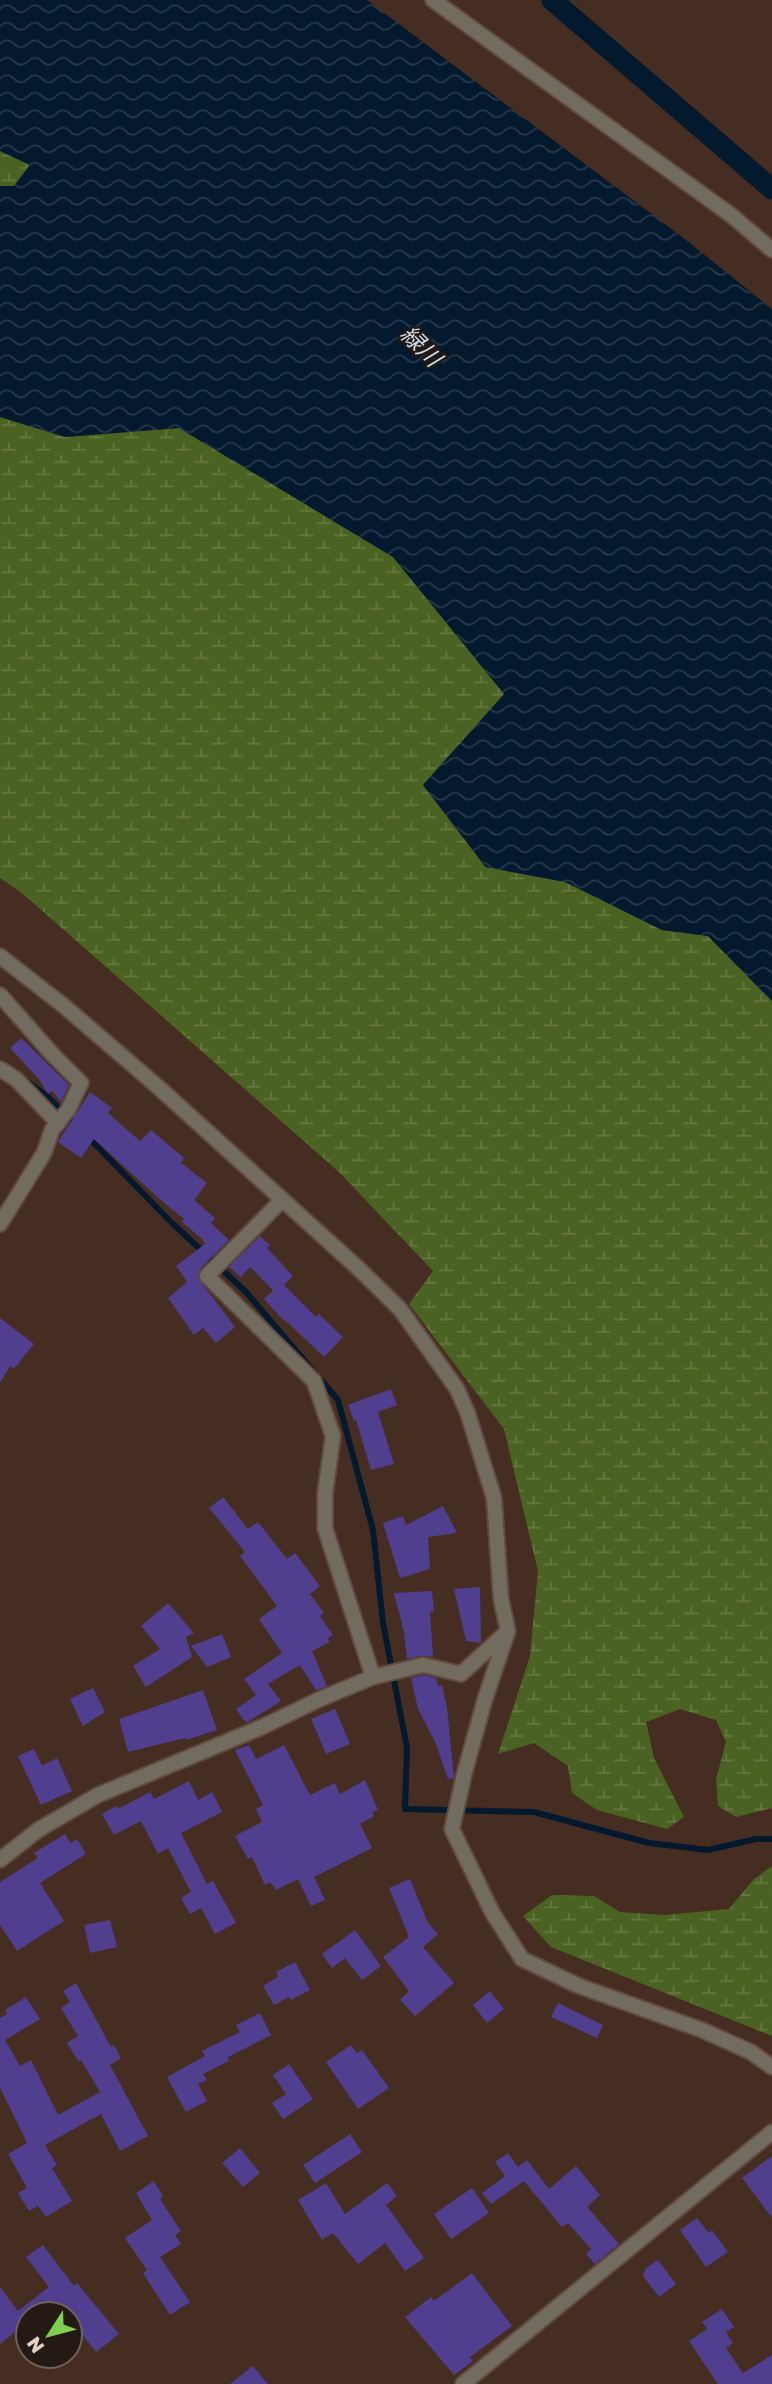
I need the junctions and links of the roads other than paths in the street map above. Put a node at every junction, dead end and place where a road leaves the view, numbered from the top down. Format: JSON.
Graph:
{"nodes":[{"id":1,"x":433,"y":0,"type":"edge"},
{"id":2,"x":772,"y":250,"type":"edge"},
{"id":3,"x":0,"y":957,"type":"edge"},
{"id":4,"x":0,"y":995,"type":"edge"},
{"id":5,"x":0,"y":1069,"type":"edge"},
{"id":6,"x":58,"y":1123,"type":"junction"},
{"id":7,"x":282,"y":1200,"type":"junction"},
{"id":8,"x":0,"y":1224,"type":"edge"},
{"id":9,"x":508,"y":1631,"type":"junction"},
{"id":10,"x":373,"y":1676,"type":"junction"},
{"id":11,"x":0,"y":1860,"type":"edge"},
{"id":12,"x":772,"y":2067,"type":"edge"},
{"id":13,"x":772,"y":2132,"type":"edge"},
{"id":14,"x":463,"y":2384,"type":"edge"}],
"edges":[{"from":1,"to":2,"type":"street"},
{"from":3,"to":7,"type":"street"},
{"from":4,"to":6,"type":"street"},
{"from":5,"to":6,"type":"street"},
{"from":6,"to":8,"type":"street"},
{"from":7,"to":9,"type":"street"},
{"from":7,"to":10,"type":"street"},
{"from":9,"to":10,"type":"street"},
{"from":9,"to":12,"type":"street"},
{"from":10,"to":11,"type":"street"},
{"from":13,"to":14,"type":"street"}]}
